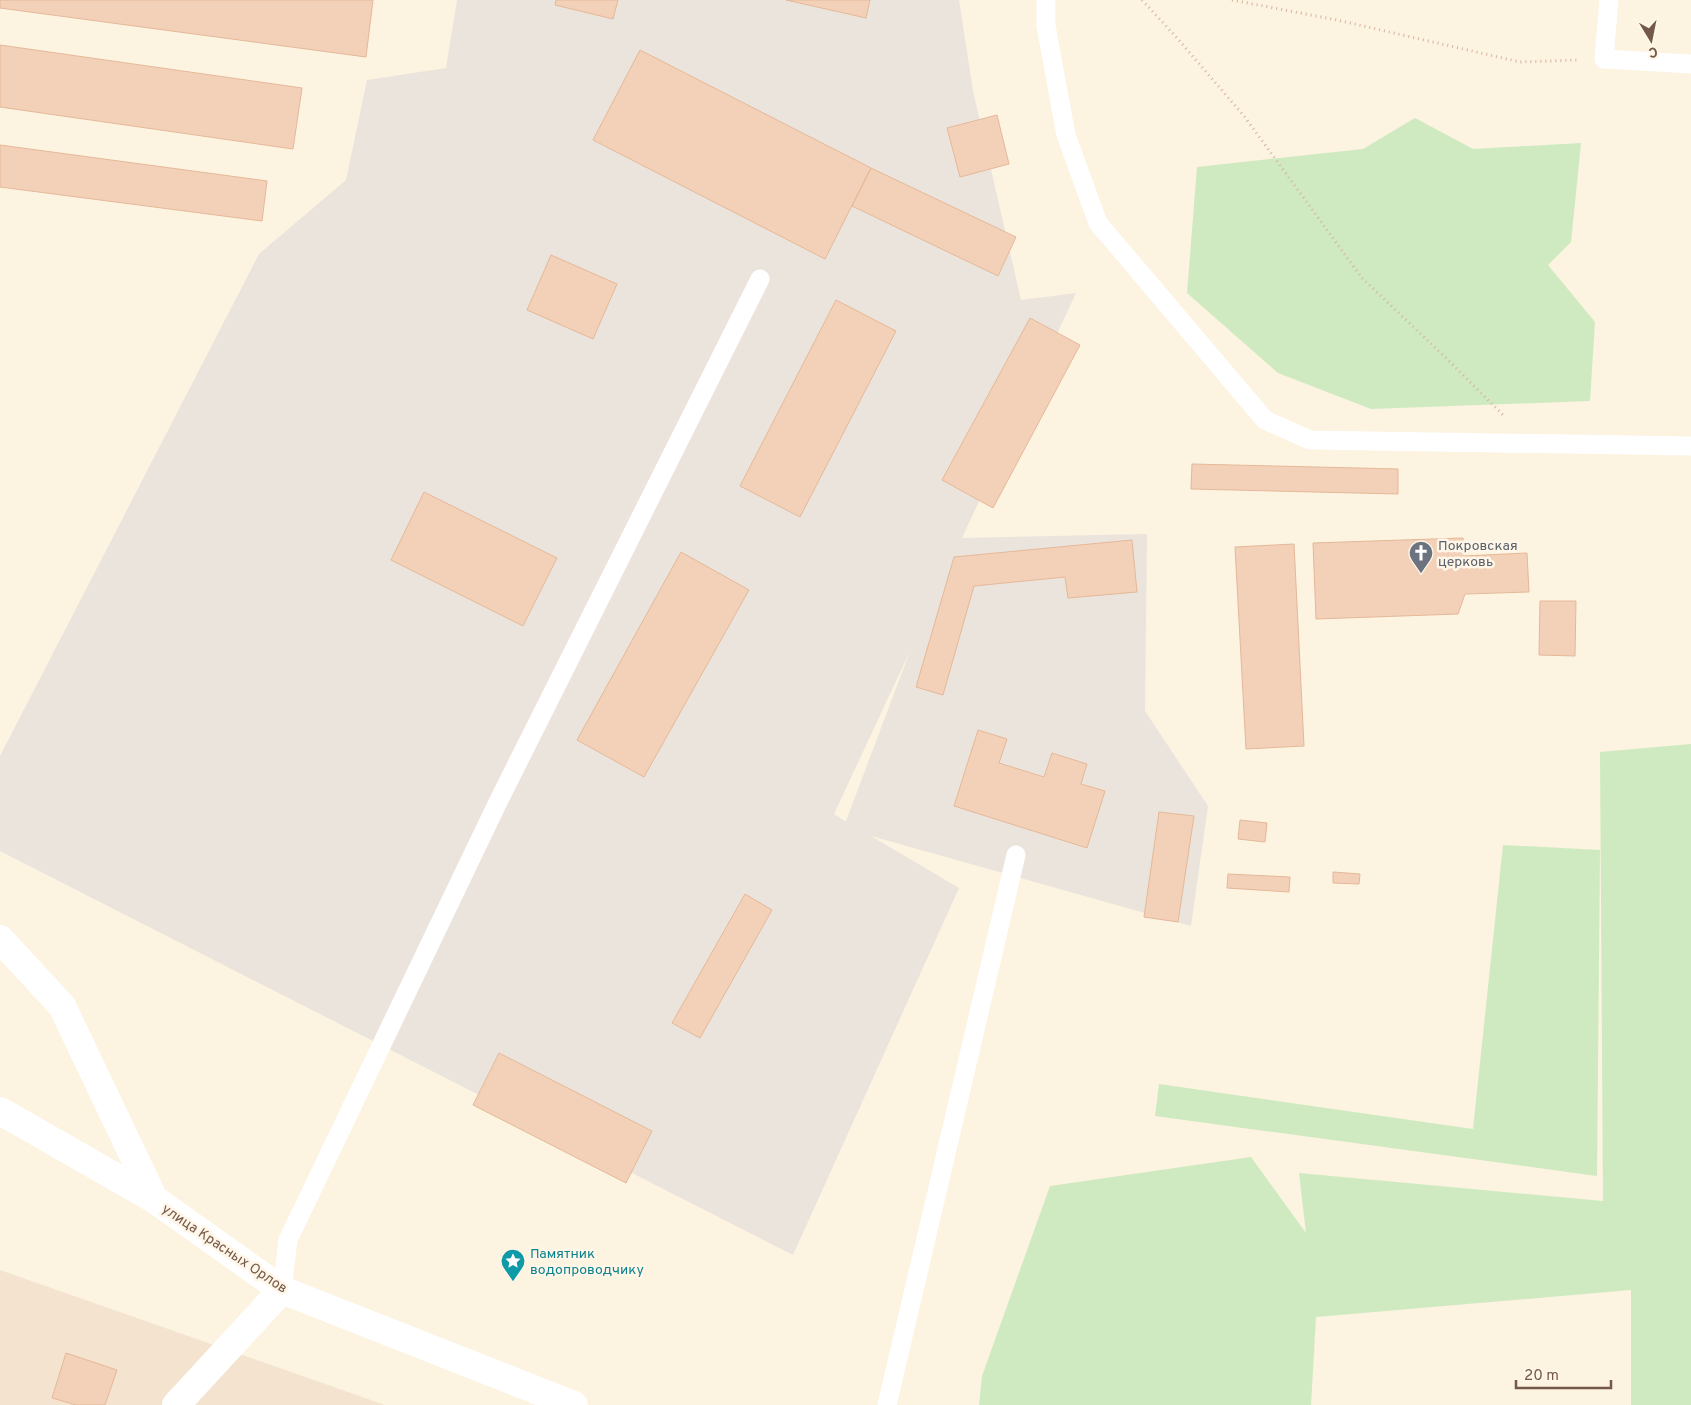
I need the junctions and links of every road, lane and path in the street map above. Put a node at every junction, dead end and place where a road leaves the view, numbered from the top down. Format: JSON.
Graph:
{"nodes":[{"id":1,"x":1046,"y":0,"type":"edge"},
{"id":2,"x":1142,"y":0,"type":"edge"},
{"id":3,"x":1232,"y":0,"type":"edge"},
{"id":4,"x":1609,"y":0,"type":"edge"},
{"id":5,"x":1604,"y":60,"type":"junction"},
{"id":6,"x":1691,"y":64,"type":"edge"},
{"id":7,"x":760,"y":279,"type":"dead end"},
{"id":8,"x":1532,"y":444,"type":"junction"},
{"id":9,"x":1691,"y":446,"type":"edge"},
{"id":10,"x":1016,"y":855,"type":"dead end"},
{"id":11,"x":0,"y":940,"type":"edge"},
{"id":12,"x":0,"y":1111,"type":"edge"},
{"id":13,"x":154,"y":1199,"type":"junction"},
{"id":14,"x":282,"y":1290,"type":"junction"},
{"id":15,"x":176,"y":1405,"type":"edge"},
{"id":16,"x":574,"y":1405,"type":"edge"},
{"id":17,"x":888,"y":1405,"type":"edge"}],
"edges":[{"from":1,"to":8,"type":"lane"},
{"from":2,"to":8,"type":"path"},
{"from":3,"to":5,"type":"path"},
{"from":4,"to":5,"type":"lane"},
{"from":5,"to":6,"type":"lane"},
{"from":7,"to":14,"type":"lane"},
{"from":8,"to":9,"type":"lane"},
{"from":10,"to":17,"type":"lane"},
{"from":11,"to":13,"type":"street"},
{"from":12,"to":13,"type":"street","name":"улица Красных Орлов"},
{"from":13,"to":14,"type":"street","name":"улица Красных Орлов"},
{"from":14,"to":15,"type":"street"},
{"from":14,"to":16,"type":"street","name":"улица Красных Орлов"}]}
